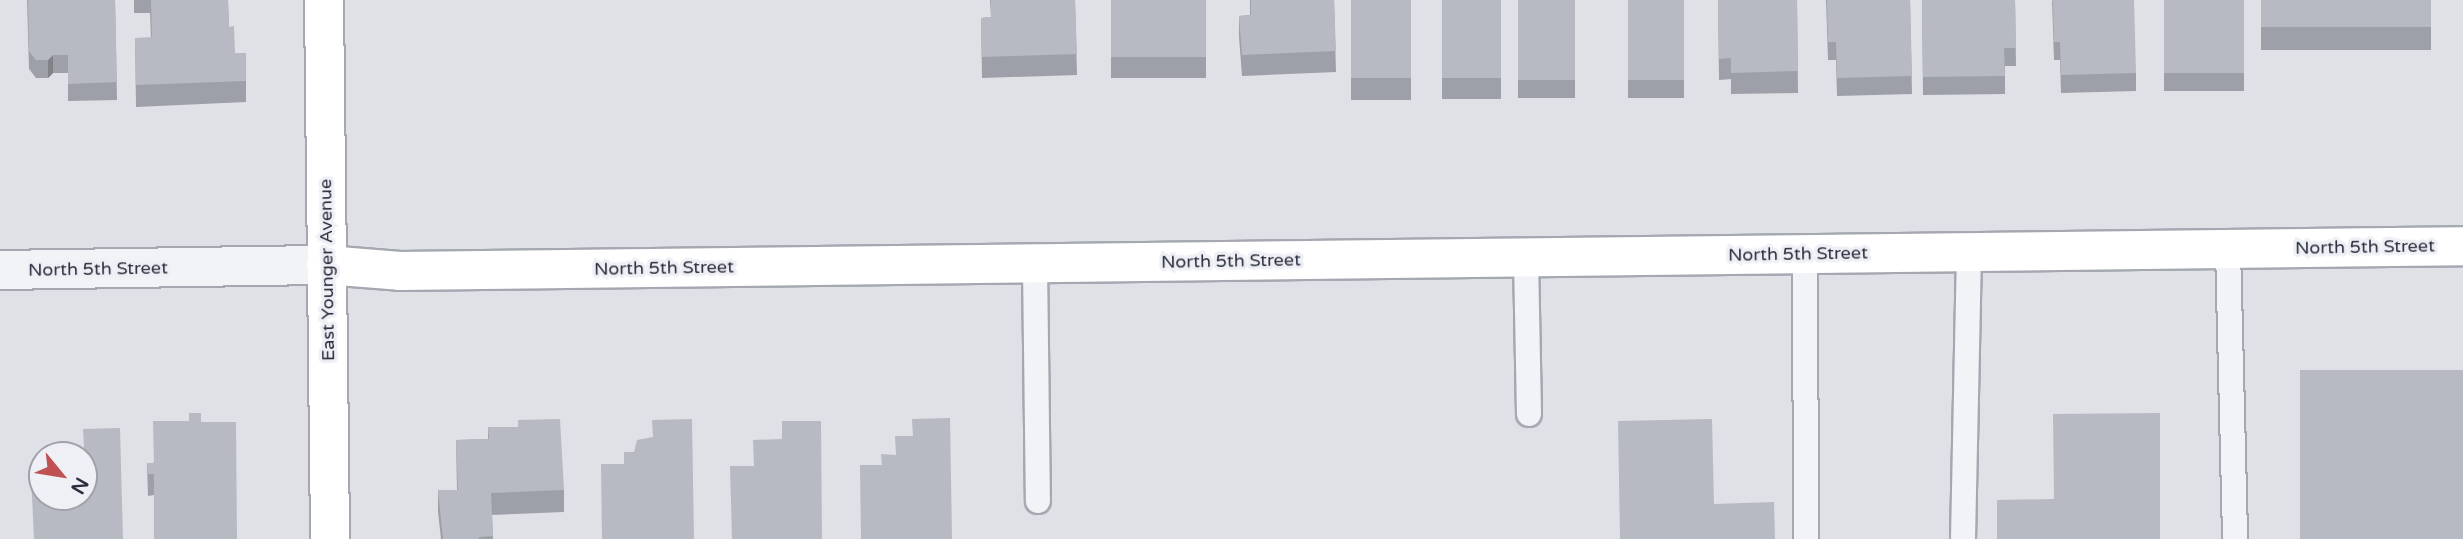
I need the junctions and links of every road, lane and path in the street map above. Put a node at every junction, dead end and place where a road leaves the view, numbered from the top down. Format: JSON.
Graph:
{"nodes":[{"id":1,"x":324,"y":0,"type":"edge"},
{"id":2,"x":2463,"y":246,"type":"edge"},
{"id":3,"x":2228,"y":249,"type":"junction"},
{"id":4,"x":1969,"y":252,"type":"junction"},
{"id":5,"x":1805,"y":254,"type":"junction"},
{"id":6,"x":1526,"y":258,"type":"junction"},
{"id":7,"x":1035,"y":264,"type":"junction"},
{"id":8,"x":327,"y":265,"type":"junction"},
{"id":9,"x":0,"y":270,"type":"edge"},
{"id":10,"x":1529,"y":414,"type":"dead end"},
{"id":11,"x":1038,"y":501,"type":"dead end"},
{"id":12,"x":330,"y":539,"type":"edge"},
{"id":13,"x":1805,"y":539,"type":"edge"},
{"id":14,"x":1963,"y":539,"type":"edge"},
{"id":15,"x":2235,"y":539,"type":"edge"}],
"edges":[{"from":1,"to":8,"type":"street","name":"East Younger Avenue"},
{"from":2,"to":3,"type":"street","name":"North 5th Street"},
{"from":3,"to":4,"type":"street","name":"North 5th Street"},
{"from":3,"to":15,"type":"lane"},
{"from":4,"to":5,"type":"street","name":"North 5th Street"},
{"from":4,"to":14,"type":"lane"},
{"from":5,"to":6,"type":"street","name":"North 5th Street"},
{"from":5,"to":13,"type":"lane"},
{"from":6,"to":7,"type":"street","name":"North 5th Street"},
{"from":6,"to":10,"type":"lane"},
{"from":7,"to":8,"type":"street","name":"North 5th Street"},
{"from":7,"to":11,"type":"lane"},
{"from":8,"to":9,"type":"street","name":"North 5th Street"},
{"from":8,"to":12,"type":"street","name":"East Younger Avenue"}]}
